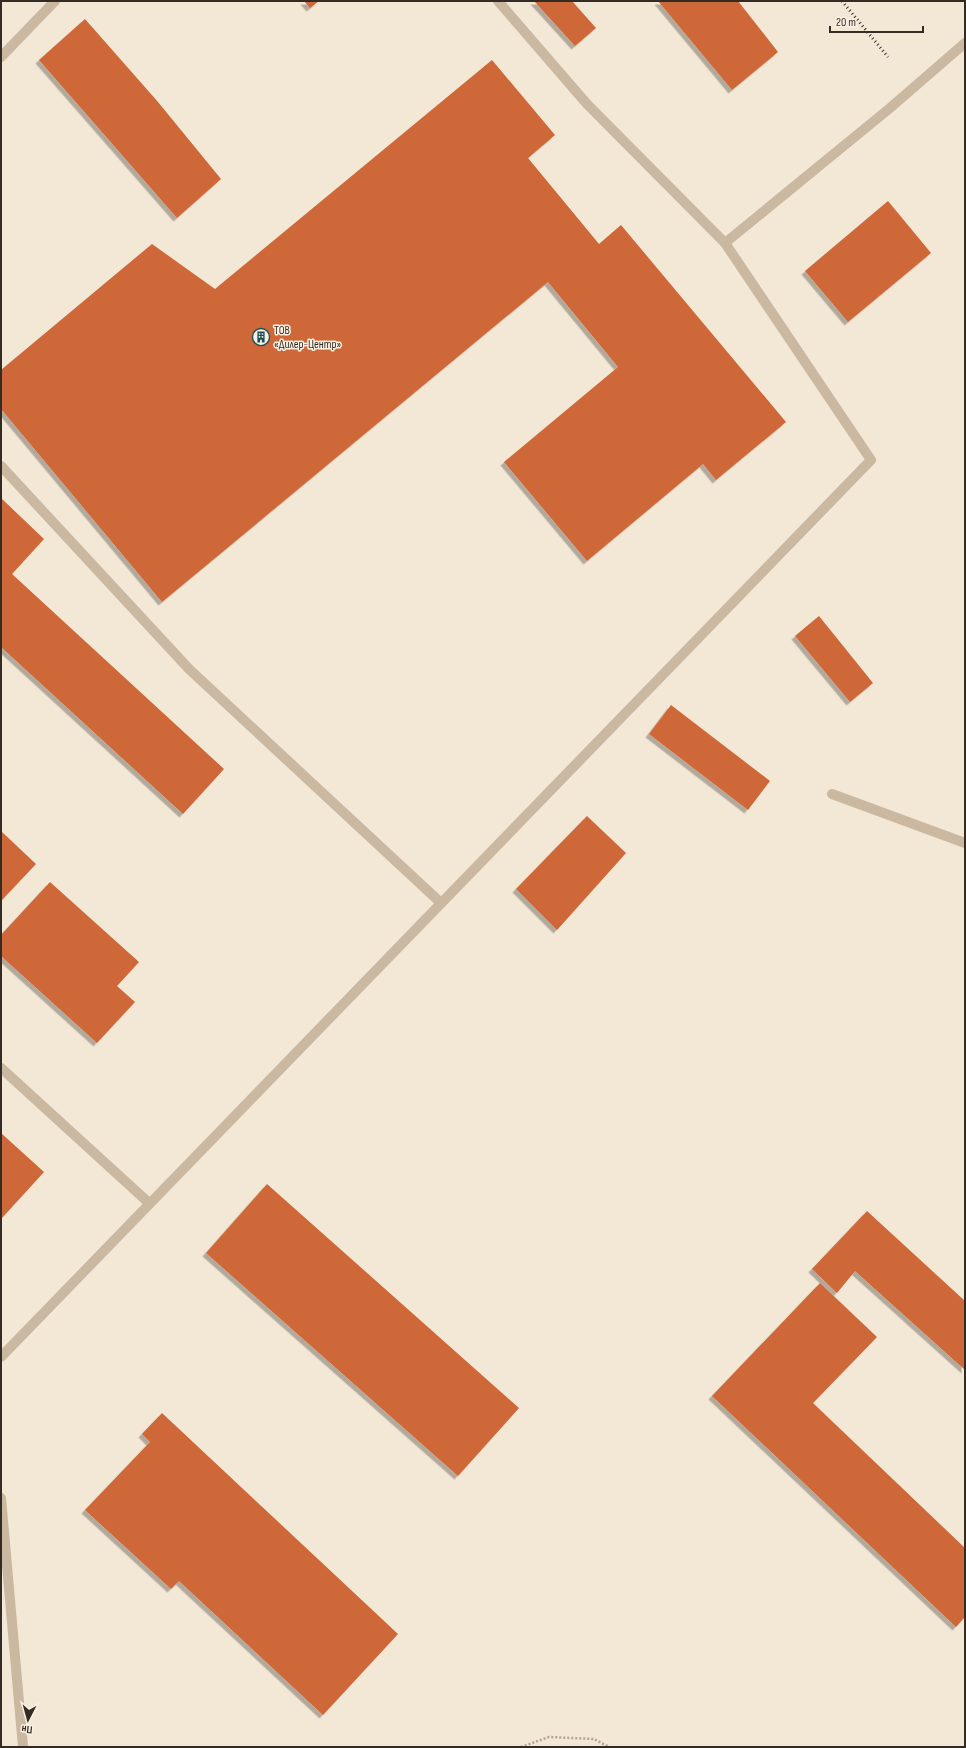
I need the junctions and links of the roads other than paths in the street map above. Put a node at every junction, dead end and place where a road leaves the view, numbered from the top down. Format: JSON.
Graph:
{"nodes":[{"id":1,"x":55,"y":1,"type":"edge"},
{"id":2,"x":498,"y":1,"type":"edge"},
{"id":3,"x":965,"y":43,"type":"edge"},
{"id":4,"x":1,"y":57,"type":"edge"},
{"id":5,"x":725,"y":244,"type":"junction"},
{"id":6,"x":1,"y":466,"type":"edge"},
{"id":7,"x":832,"y":794,"type":"dead end"},
{"id":8,"x":965,"y":843,"type":"edge"},
{"id":9,"x":441,"y":903,"type":"junction"},
{"id":10,"x":1,"y":1068,"type":"edge"},
{"id":11,"x":149,"y":1203,"type":"junction"},
{"id":12,"x":1,"y":1357,"type":"edge"},
{"id":13,"x":1,"y":1498,"type":"edge"},
{"id":14,"x":23,"y":1747,"type":"edge"}],
"edges":[{"from":1,"to":4,"type":"lane"},
{"from":2,"to":5,"type":"lane"},
{"from":3,"to":5,"type":"lane"},
{"from":5,"to":9,"type":"lane"},
{"from":6,"to":9,"type":"lane"},
{"from":7,"to":8,"type":"lane"},
{"from":9,"to":11,"type":"lane"},
{"from":10,"to":11,"type":"lane"},
{"from":11,"to":12,"type":"lane"},
{"from":13,"to":14,"type":"lane"}]}
